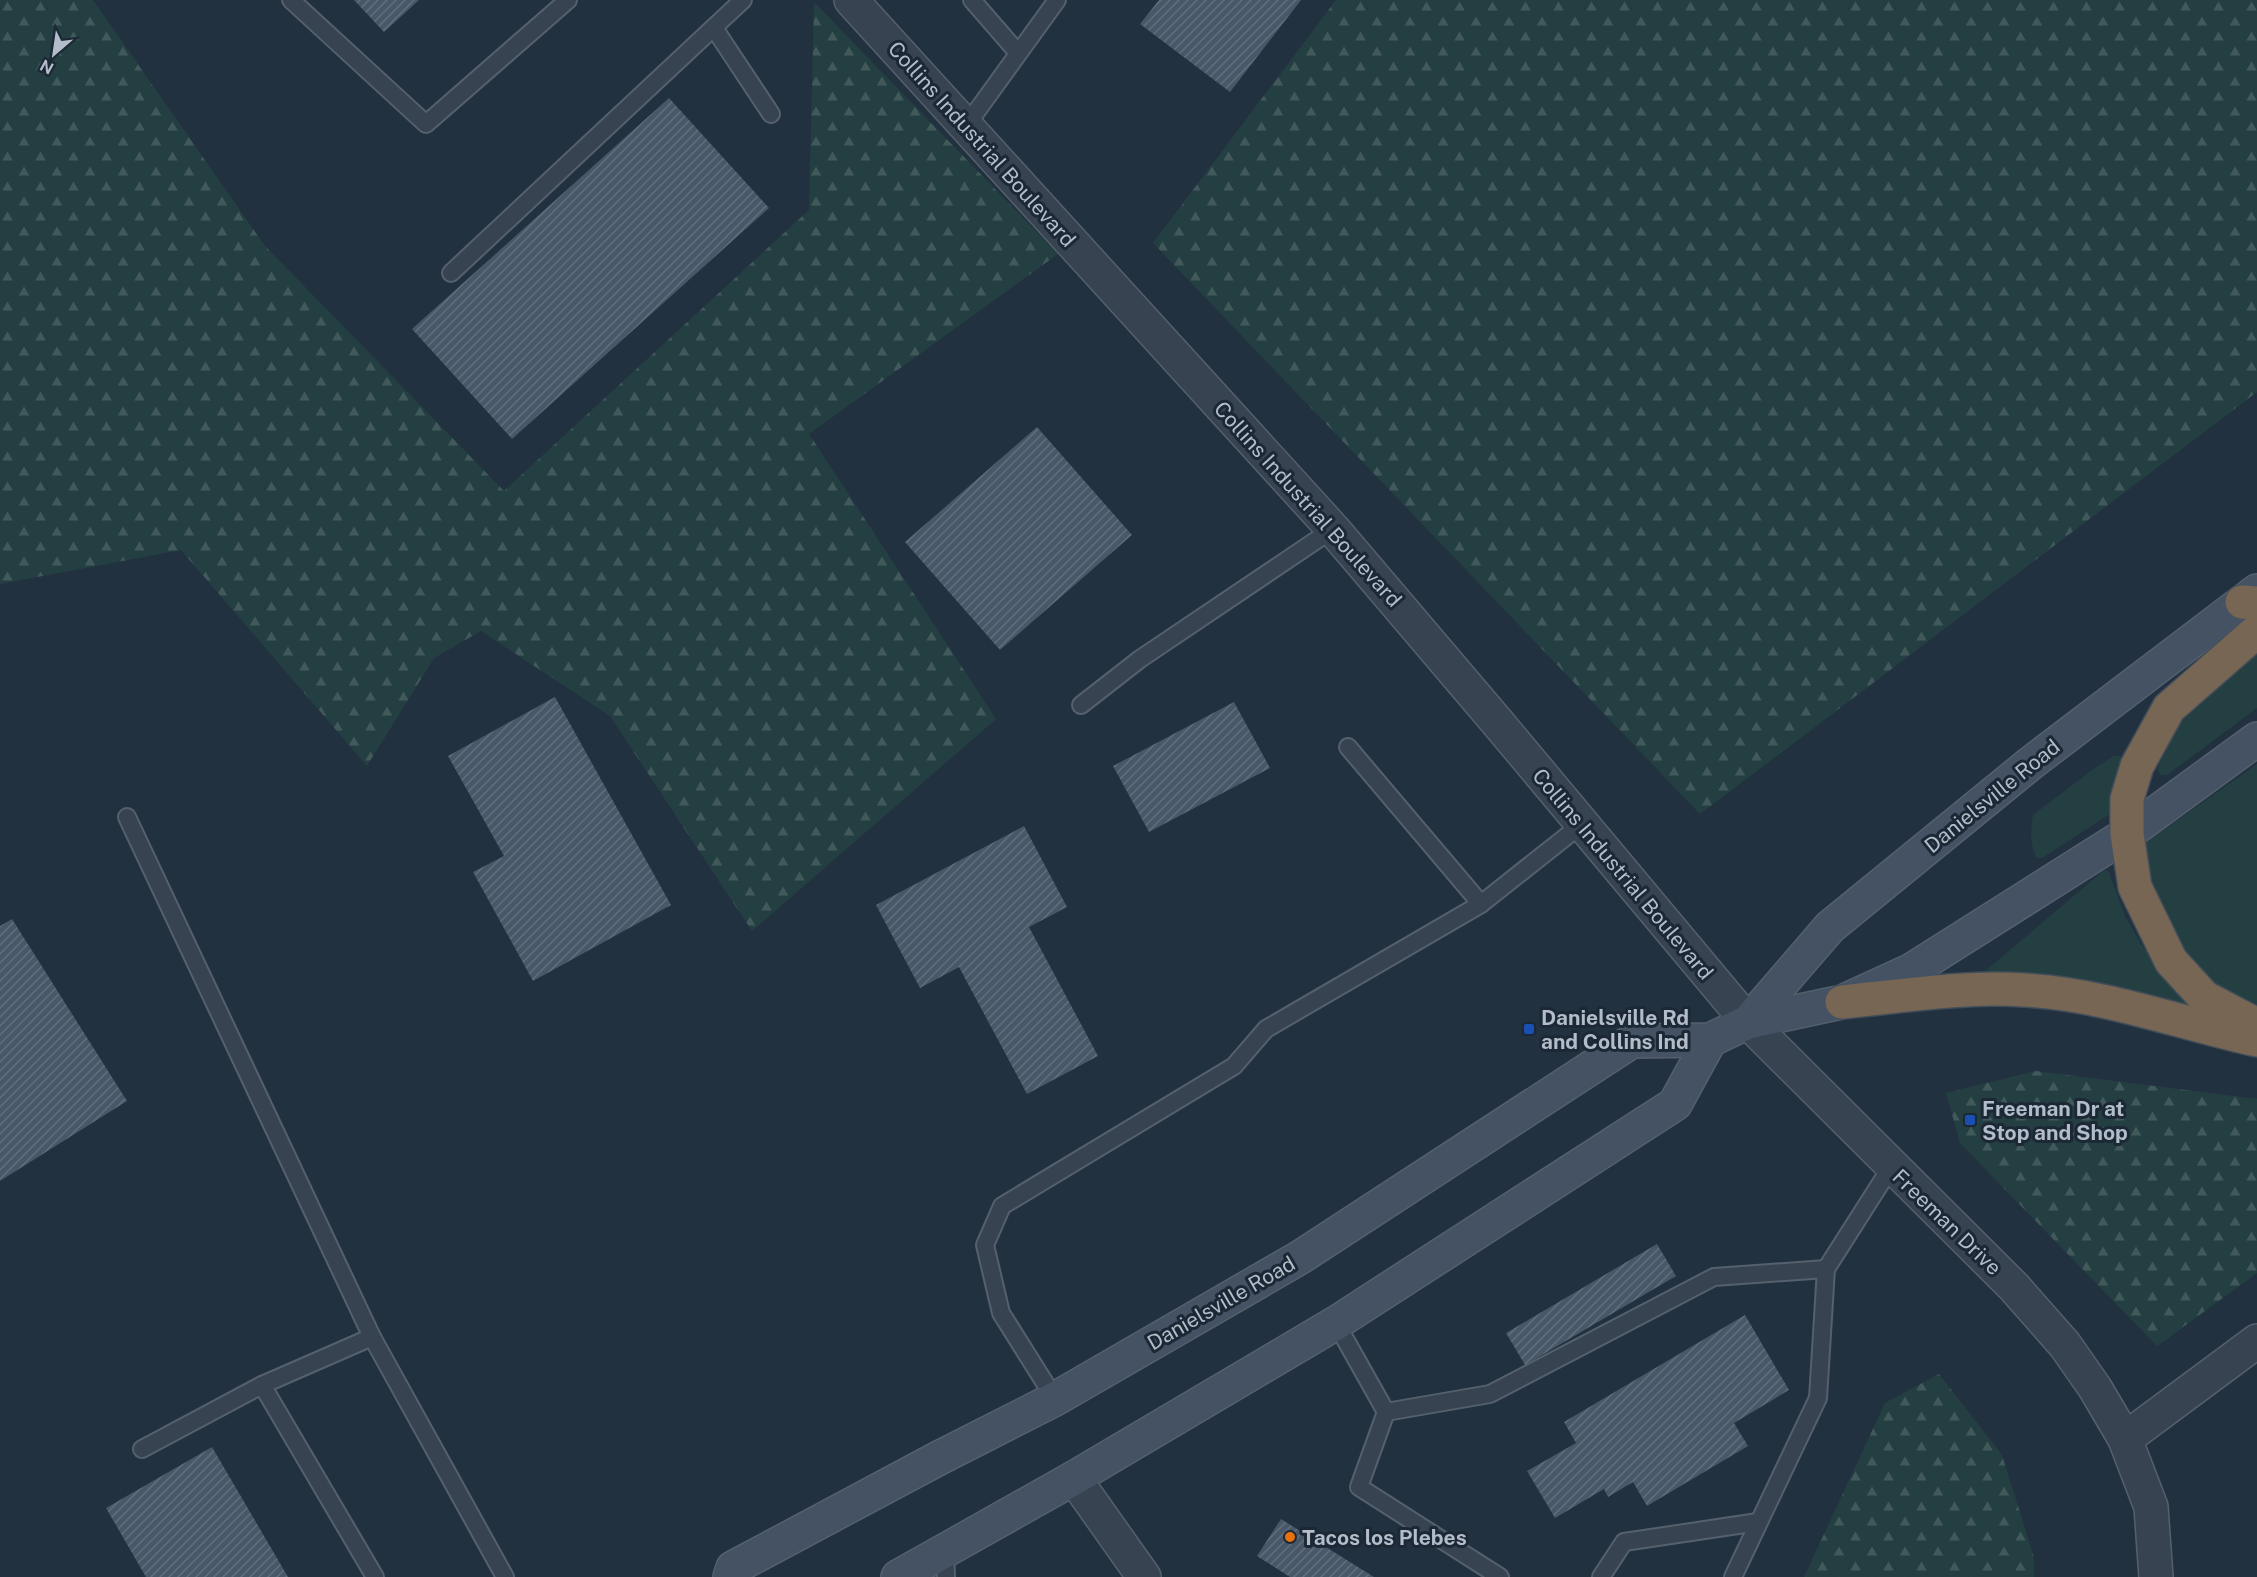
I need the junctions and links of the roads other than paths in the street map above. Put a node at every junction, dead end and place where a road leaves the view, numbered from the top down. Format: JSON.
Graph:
{"nodes":[{"id":1,"x":291,"y":0,"type":"edge"},
{"id":2,"x":568,"y":0,"type":"edge"},
{"id":3,"x":743,"y":0,"type":"edge"},
{"id":4,"x":851,"y":0,"type":"edge"},
{"id":5,"x":972,"y":0,"type":"edge"},
{"id":6,"x":1057,"y":0,"type":"edge"},
{"id":7,"x":714,"y":28,"type":"junction"},
{"id":8,"x":1018,"y":53,"type":"junction"},
{"id":9,"x":771,"y":114,"type":"dead end"},
{"id":10,"x":966,"y":126,"type":"junction"},
{"id":11,"x":452,"y":273,"type":"dead end"},
{"id":12,"x":1333,"y":529,"type":"junction"},
{"id":13,"x":2253,"y":607,"type":"edge"},
{"id":14,"x":1081,"y":705,"type":"dead end"},
{"id":15,"x":2257,"y":739,"type":"edge"},
{"id":16,"x":1348,"y":747,"type":"dead end"},
{"id":17,"x":127,"y":818,"type":"dead end"},
{"id":18,"x":1582,"y":824,"type":"junction"},
{"id":19,"x":2127,"y":834,"type":"junction"},
{"id":20,"x":1481,"y":904,"type":"junction"},
{"id":21,"x":1842,"y":1002,"type":"junction"},
{"id":22,"x":1748,"y":1022,"type":"junction"},
{"id":23,"x":2257,"y":1025,"type":"edge"},
{"id":24,"x":1710,"y":1040,"type":"junction"},
{"id":25,"x":2257,"y":1040,"type":"edge"},
{"id":26,"x":1891,"y":1167,"type":"junction"},
{"id":27,"x":1826,"y":1269,"type":"junction"},
{"id":28,"x":1336,"y":1323,"type":"junction"},
{"id":29,"x":372,"y":1337,"type":"junction"},
{"id":30,"x":2257,"y":1341,"type":"edge"},
{"id":31,"x":262,"y":1385,"type":"junction"},
{"id":32,"x":1055,"y":1399,"type":"junction"},
{"id":33,"x":1386,"y":1412,"type":"junction"},
{"id":34,"x":2126,"y":1439,"type":"junction"},
{"id":35,"x":142,"y":1449,"type":"dead end"},
{"id":36,"x":1074,"y":1478,"type":"junction"},
{"id":37,"x":1758,"y":1522,"type":"junction"},
{"id":38,"x":945,"y":1564,"type":"edge"},
{"id":39,"x":375,"y":1577,"type":"edge"},
{"id":40,"x":505,"y":1577,"type":"edge"},
{"id":41,"x":730,"y":1577,"type":"edge"},
{"id":42,"x":898,"y":1577,"type":"edge"},
{"id":43,"x":1144,"y":1577,"type":"edge"},
{"id":44,"x":1500,"y":1577,"type":"edge"},
{"id":45,"x":1601,"y":1577,"type":"edge"},
{"id":46,"x":1733,"y":1577,"type":"edge"},
{"id":47,"x":2156,"y":1577,"type":"edge"}],
"edges":[{"from":1,"to":2,"type":"lane"},
{"from":3,"to":7,"type":"lane"},
{"from":4,"to":10,"type":"street","name":"Collins Industrial Boulevard"},
{"from":5,"to":8,"type":"lane"},
{"from":6,"to":8,"type":"lane"},
{"from":7,"to":9,"type":"lane"},
{"from":7,"to":11,"type":"lane"},
{"from":8,"to":10,"type":"lane"},
{"from":10,"to":12,"type":"street","name":"Collins Industrial Boulevard"},
{"from":12,"to":14,"type":"lane"},
{"from":12,"to":18,"type":"street","name":"Collins Industrial Boulevard"},
{"from":13,"to":19,"type":"highway"},
{"from":13,"to":22,"type":"main road","name":"Danielsville Road"},
{"from":15,"to":19,"type":"main road","name":"Danielsville Road"},
{"from":16,"to":20,"type":"lane"},
{"from":17,"to":29,"type":"lane"},
{"from":18,"to":20,"type":"lane"},
{"from":18,"to":22,"type":"street","name":"Collins Industrial Boulevard"},
{"from":19,"to":21,"type":"main road","name":"Danielsville Road"},
{"from":19,"to":23,"type":"highway"},
{"from":20,"to":32,"type":"lane"},
{"from":21,"to":22,"type":"main road","name":"Danielsville Road"},
{"from":21,"to":25,"type":"highway"},
{"from":22,"to":24,"type":"main road","name":"Danielsville Road"},
{"from":22,"to":26,"type":"street","name":"Freeman Drive"},
{"from":24,"to":28,"type":"main road"},
{"from":24,"to":32,"type":"main road","name":"Danielsville Road"},
{"from":26,"to":27,"type":"lane"},
{"from":26,"to":34,"type":"street","name":"Freeman Drive"},
{"from":27,"to":33,"type":"lane"},
{"from":27,"to":37,"type":"lane"},
{"from":28,"to":33,"type":"lane"},
{"from":28,"to":36,"type":"main road"},
{"from":29,"to":31,"type":"lane"},
{"from":29,"to":40,"type":"lane"},
{"from":30,"to":34,"type":"street"},
{"from":31,"to":35,"type":"lane"},
{"from":31,"to":39,"type":"lane"},
{"from":32,"to":41,"type":"main road","name":"Danielsville Road"},
{"from":33,"to":44,"type":"lane"},
{"from":34,"to":47,"type":"street","name":"Freeman Drive"},
{"from":36,"to":38,"type":"main road"},
{"from":36,"to":43,"type":"street"},
{"from":37,"to":45,"type":"lane"},
{"from":37,"to":46,"type":"lane"},
{"from":38,"to":42,"type":"main road"}]}
